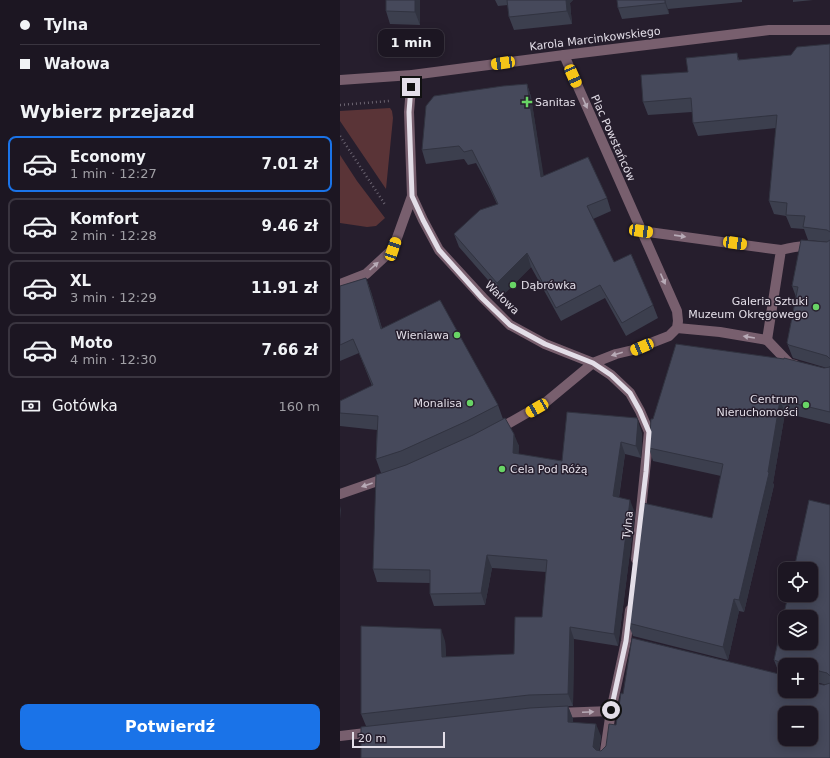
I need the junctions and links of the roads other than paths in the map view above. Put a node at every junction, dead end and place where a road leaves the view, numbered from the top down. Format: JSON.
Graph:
{"nodes":[{"id":1,"x":830,"y":30,"type":"edge"},
{"id":2,"x":564,"y":55,"type":"junction"},
{"id":3,"x":412,"y":75,"type":"junction"},
{"id":4,"x":340,"y":80,"type":"edge"},
{"id":5,"x":412,"y":196,"type":"junction"},
{"id":6,"x":641,"y":231,"type":"junction"},
{"id":7,"x":830,"y":249,"type":"edge"},
{"id":8,"x":781,"y":250,"type":"junction"},
{"id":9,"x":340,"y":284,"type":"edge"},
{"id":10,"x":677,"y":328,"type":"junction"},
{"id":11,"x":767,"y":340,"type":"junction"},
{"id":12,"x":593,"y":363,"type":"junction"},
{"id":13,"x":803,"y":367,"type":"edge"},
{"id":14,"x":630,"y":393,"type":"joint"},
{"id":15,"x":487,"y":435,"type":"edge"},
{"id":16,"x":400,"y":473,"type":"edge"},
{"id":17,"x":340,"y":494,"type":"edge"},
{"id":18,"x":635,"y":570,"type":"edge"},
{"id":19,"x":631,"y":602,"type":"edge"},
{"id":20,"x":611,"y":710,"type":"junction"},
{"id":21,"x":549,"y":713,"type":"edge"},
{"id":22,"x":385,"y":730,"type":"edge"},
{"id":23,"x":340,"y":736,"type":"edge"},
{"id":24,"x":604,"y":758,"type":"edge"}],
"edges":[{"from":1,"to":2,"type":"street","name":"Karola Marcinkowskiego"},
{"from":2,"to":3,"type":"street","name":"Karola Marcinkowskiego"},
{"from":2,"to":6,"type":"street","name":"Plac Powstańców","one_way":true},
{"from":3,"to":4,"type":"street","name":"Karola Marcinkowskiego"},
{"from":3,"to":5,"type":"street","name":"Wałowa"},
{"from":9,"to":5,"type":"street","name":"Wałowa","one_way":true},
{"from":5,"to":12,"type":"street","name":"Wałowa"},
{"from":6,"to":8,"type":"street","one_way":true},
{"from":6,"to":10,"type":"street","name":"Plac Powstańców","one_way":true},
{"from":7,"to":8,"type":"street"},
{"from":8,"to":11,"type":"street"},
{"from":11,"to":10,"type":"street","one_way":true},
{"from":10,"to":12,"type":"street","one_way":true},
{"from":11,"to":13,"type":"street"},
{"from":12,"to":14,"type":"street","name":"Wałowa"},
{"from":12,"to":15,"type":"street"},
{"from":14,"to":18,"type":"street","name":"Tylna"},
{"from":16,"to":17,"type":"street","one_way":true},
{"from":19,"to":20,"type":"street"},
{"from":21,"to":20,"type":"street","one_way":true},
{"from":20,"to":24,"type":"street"},
{"from":22,"to":23,"type":"street"}]}
